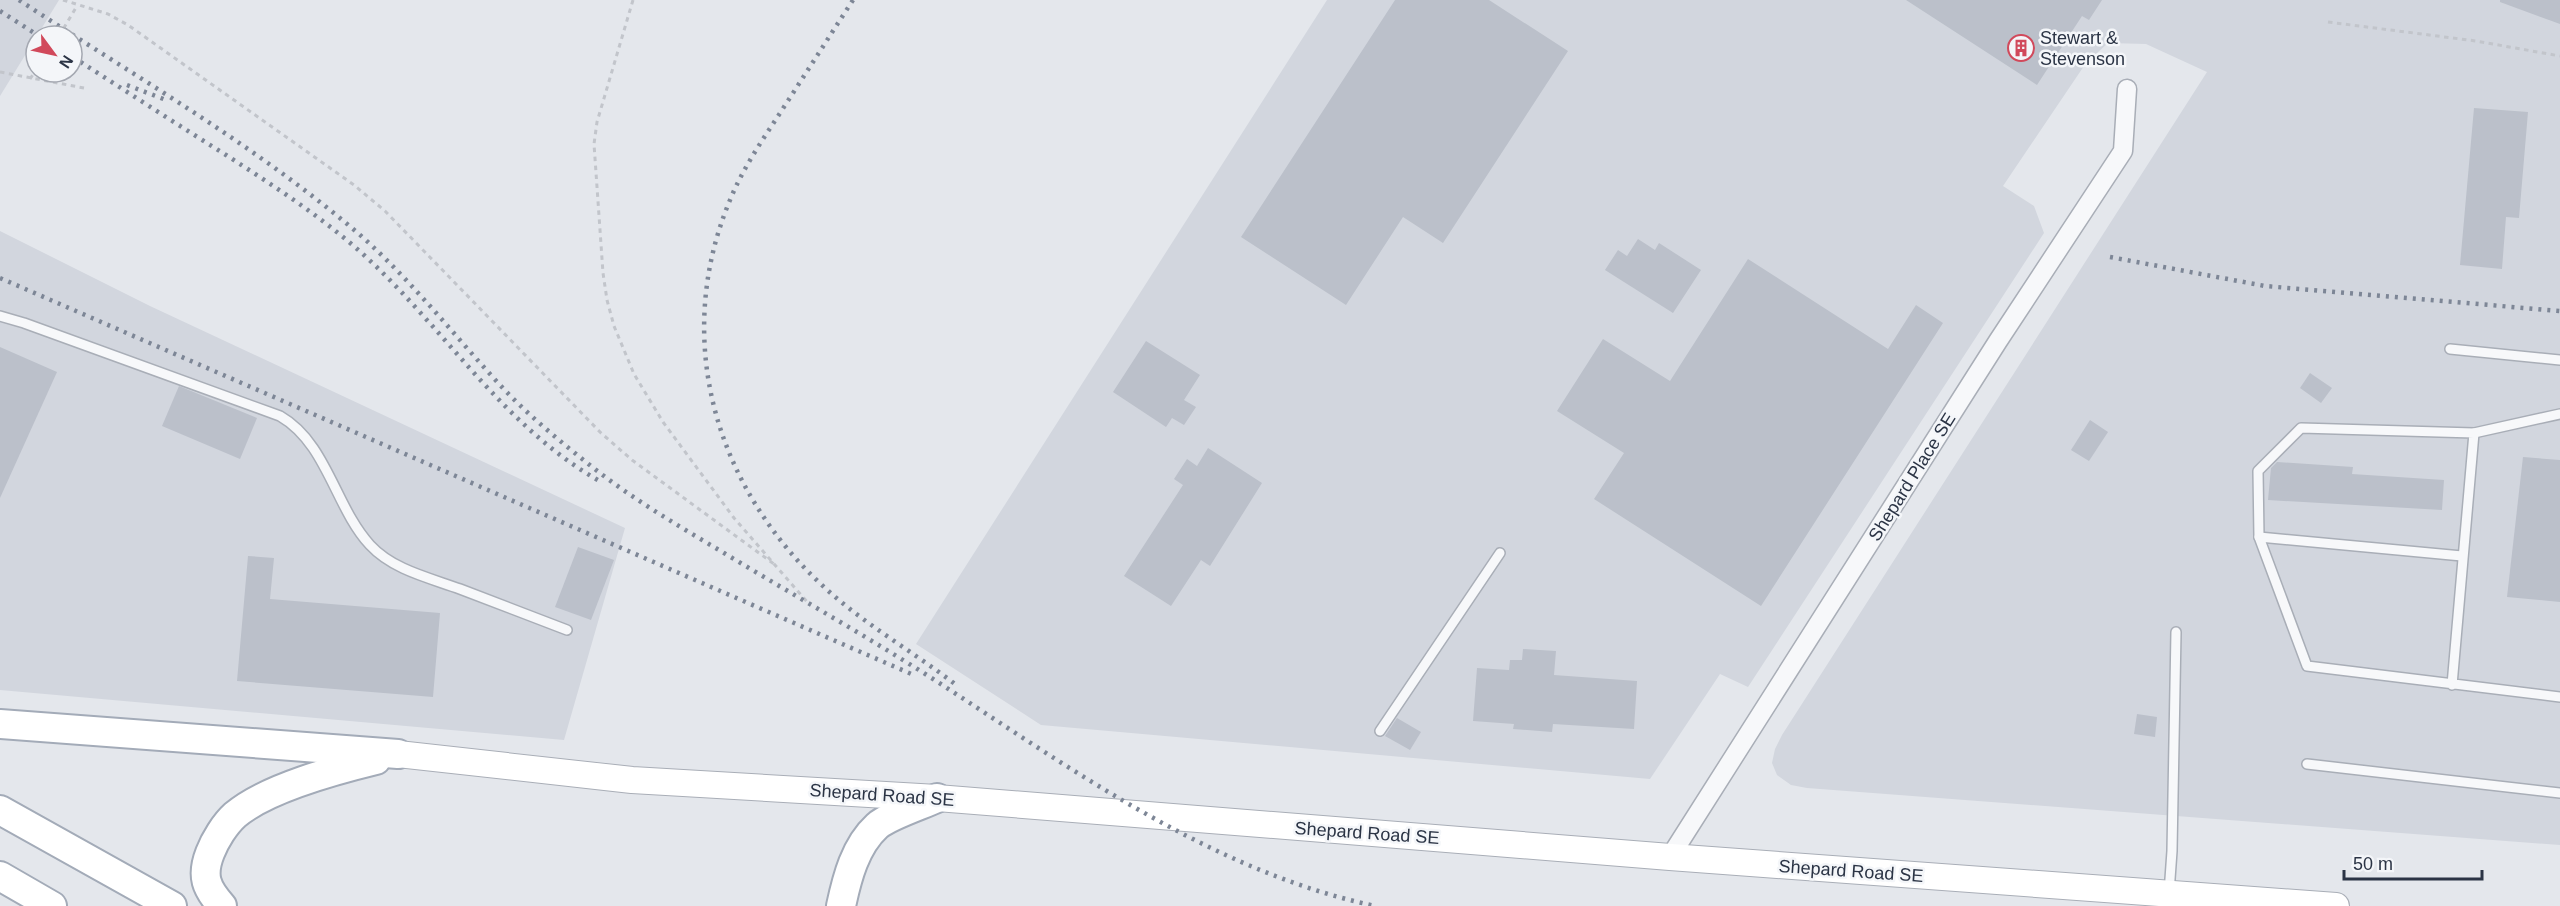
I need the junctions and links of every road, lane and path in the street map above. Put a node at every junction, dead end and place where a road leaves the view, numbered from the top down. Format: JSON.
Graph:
{"nodes":[{"id":1,"x":63,"y":0,"type":"edge"},
{"id":2,"x":633,"y":0,"type":"edge"},
{"id":3,"x":77,"y":6,"type":"junction"},
{"id":4,"x":2328,"y":22,"type":"dead end"},
{"id":5,"x":66,"y":24,"type":"edge"},
{"id":6,"x":2560,"y":56,"type":"edge"},
{"id":7,"x":0,"y":72,"type":"edge"},
{"id":8,"x":24,"y":77,"type":"edge"},
{"id":9,"x":62,"y":84,"type":"edge"},
{"id":10,"x":84,"y":88,"type":"dead end"},
{"id":11,"x":2127,"y":89,"type":"dead end"},
{"id":12,"x":0,"y":316,"type":"edge"},
{"id":13,"x":2450,"y":349,"type":"dead end"},
{"id":14,"x":2560,"y":360,"type":"edge"},
{"id":15,"x":2560,"y":414,"type":"edge"},
{"id":16,"x":2474,"y":433,"type":"junction"},
{"id":17,"x":2259,"y":537,"type":"junction"},
{"id":18,"x":1500,"y":553,"type":"dead end"},
{"id":19,"x":2462,"y":556,"type":"junction"},
{"id":20,"x":774,"y":564,"type":"junction"},
{"id":21,"x":809,"y":604,"type":"dead end"},
{"id":22,"x":567,"y":630,"type":"dead end"},
{"id":23,"x":2176,"y":632,"type":"dead end"},
{"id":24,"x":2452,"y":685,"type":"junction"},
{"id":25,"x":2560,"y":697,"type":"edge"},
{"id":26,"x":0,"y":724,"type":"edge"},
{"id":27,"x":1380,"y":731,"type":"dead end"},
{"id":28,"x":398,"y":754,"type":"junction"},
{"id":29,"x":2307,"y":764,"type":"dead end"},
{"id":30,"x":2560,"y":792,"type":"edge"},
{"id":31,"x":937,"y":798,"type":"junction"},
{"id":32,"x":0,"y":810,"type":"edge"},
{"id":33,"x":1670,"y":857,"type":"junction"},
{"id":34,"x":0,"y":876,"type":"edge"},
{"id":35,"x":2169,"y":894,"type":"junction"},
{"id":36,"x":52,"y":906,"type":"edge"},
{"id":37,"x":172,"y":906,"type":"edge"},
{"id":38,"x":222,"y":906,"type":"edge"},
{"id":39,"x":841,"y":906,"type":"edge"},
{"id":40,"x":2336,"y":906,"type":"edge"}],
"edges":[{"from":1,"to":3,"type":"path"},
{"from":2,"to":20,"type":"path"},
{"from":3,"to":5,"type":"path"},
{"from":3,"to":20,"type":"path"},
{"from":4,"to":6,"type":"path"},
{"from":7,"to":8,"type":"path"},
{"from":9,"to":10,"type":"path"},
{"from":11,"to":33,"type":"street","name":"Shepard Place SE"},
{"from":12,"to":22,"type":"lane"},
{"from":13,"to":14,"type":"lane"},
{"from":15,"to":16,"type":"lane"},
{"from":16,"to":17,"type":"lane"},
{"from":16,"to":19,"type":"lane"},
{"from":17,"to":19,"type":"lane"},
{"from":17,"to":24,"type":"lane"},
{"from":18,"to":27,"type":"lane"},
{"from":19,"to":24,"type":"lane"},
{"from":20,"to":21,"type":"path"},
{"from":23,"to":35,"type":"lane"},
{"from":24,"to":25,"type":"lane"},
{"from":26,"to":28,"type":"main road"},
{"from":28,"to":31,"type":"street","name":"Shepard Road SE"},
{"from":28,"to":38,"type":"main road"},
{"from":29,"to":30,"type":"lane"},
{"from":31,"to":33,"type":"street","name":"Shepard Road SE"},
{"from":31,"to":39,"type":"main road"},
{"from":32,"to":37,"type":"main road"},
{"from":33,"to":35,"type":"street","name":"Shepard Road SE"},
{"from":34,"to":36,"type":"main road"},
{"from":35,"to":40,"type":"street","name":"Shepard Road SE"}]}
